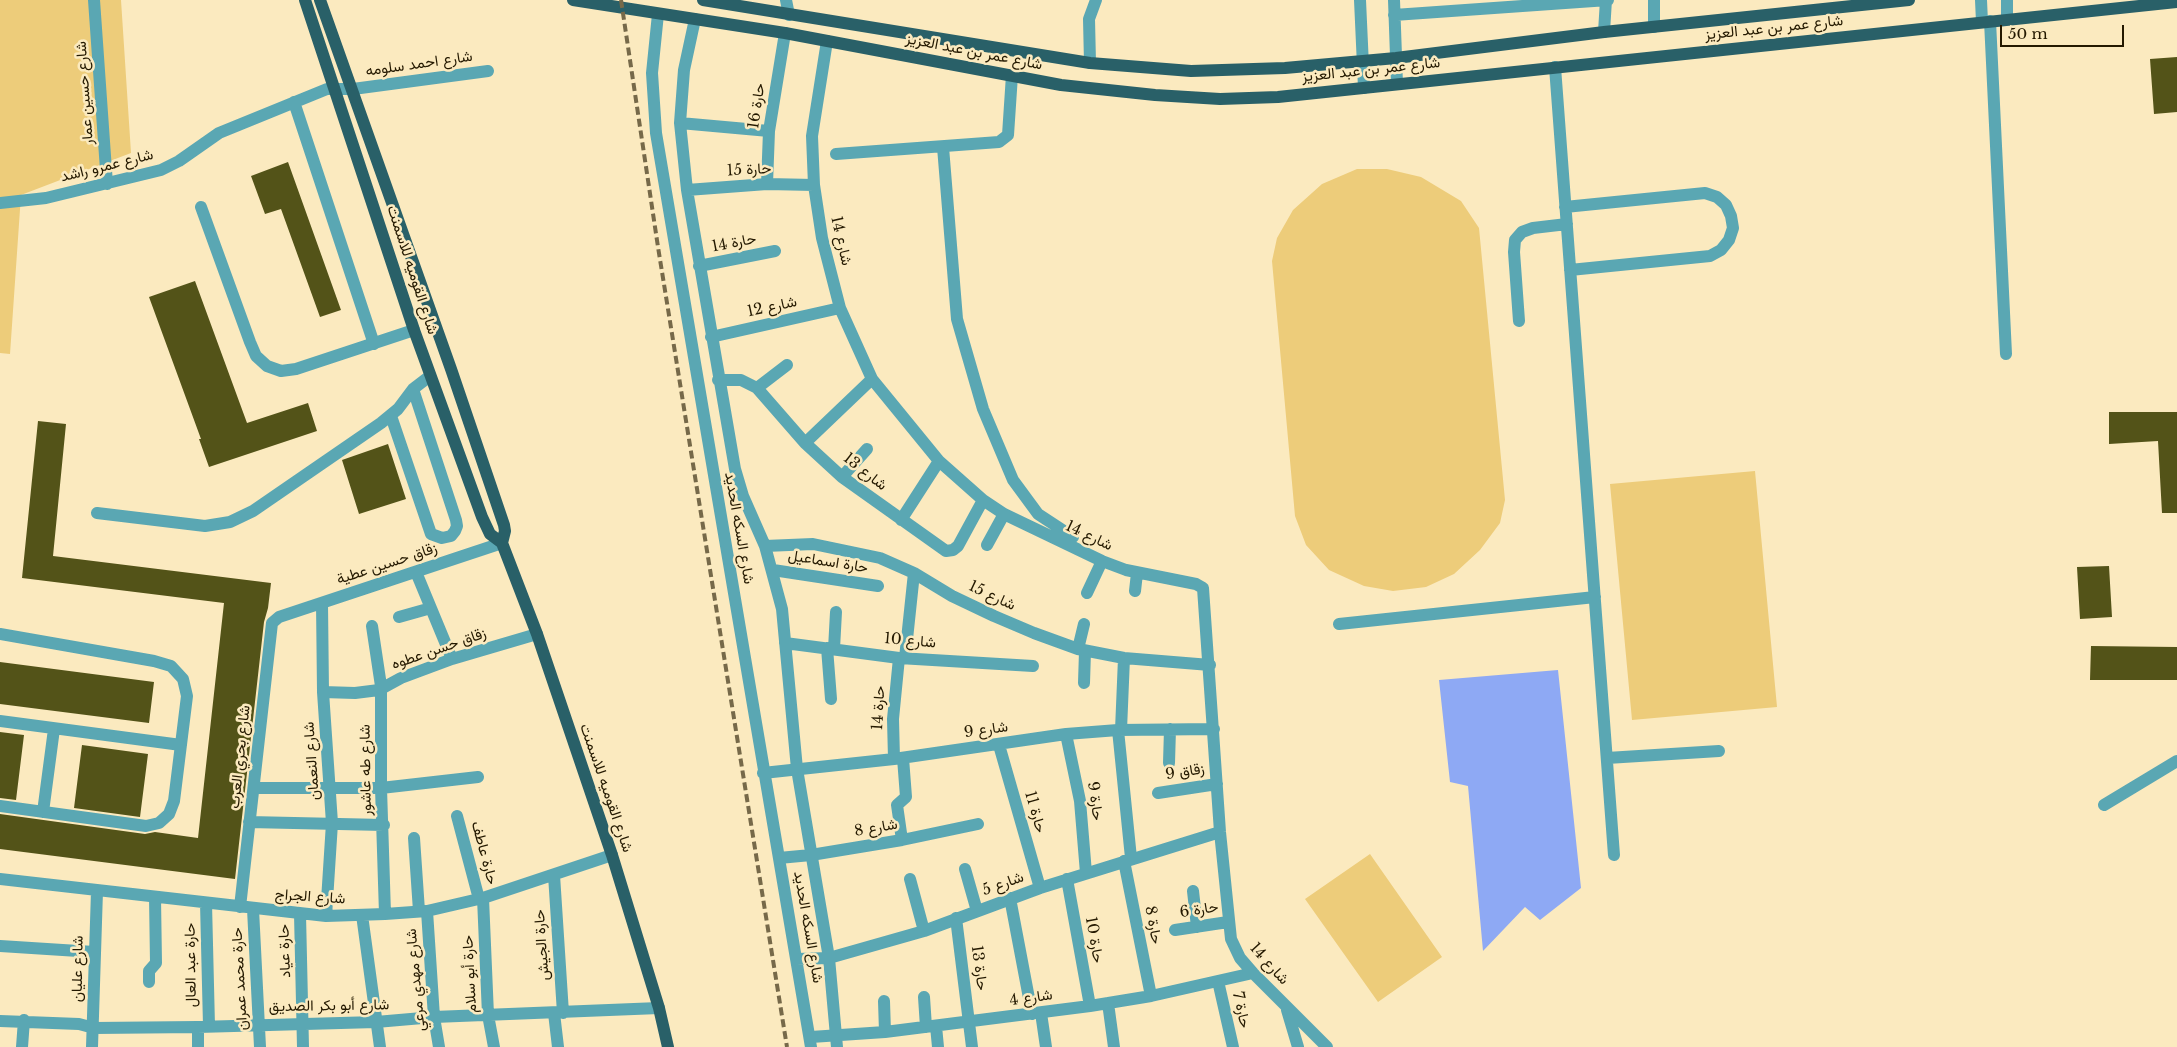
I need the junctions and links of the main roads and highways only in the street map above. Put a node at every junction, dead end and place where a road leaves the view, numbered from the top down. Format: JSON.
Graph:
{"nodes":[{"id":1,"x":305,"y":0,"type":"edge"},
{"id":2,"x":320,"y":0,"type":"edge"},
{"id":3,"x":703,"y":0,"type":"edge"},
{"id":4,"x":1909,"y":0,"type":"edge"},
{"id":5,"x":579,"y":1,"type":"edge"},
{"id":6,"x":2177,"y":2,"type":"edge"},
{"id":7,"x":1845,"y":4,"type":"edge"},
{"id":8,"x":764,"y":6,"type":"edge"},
{"id":9,"x":451,"y":369,"type":"junction"},
{"id":10,"x":430,"y":376,"type":"junction"},
{"id":11,"x":502,"y":543,"type":"junction"},
{"id":12,"x":668,"y":1047,"type":"edge"}],
"edges":[{"from":1,"to":10,"type":"main road","name":"شارع القوميه للاسمنت"},
{"from":2,"to":9,"type":"main road","name":"شارع القوميه للاسمنت"},
{"from":3,"to":8,"type":"main road","name":"شارع عمر بن عبد العزيز"},
{"from":4,"to":7,"type":"main road","name":"شارع عمر بن عبد العزيز"},
{"from":5,"to":6,"type":"main road","name":"شارع عمر بن عبد العزيز"},
{"from":7,"to":8,"type":"main road","name":"شارع عمر بن عبد العزيز"},
{"from":9,"to":10,"type":"main road"},
{"from":9,"to":11,"type":"main road","name":"شارع القوميه للاسمنت"},
{"from":10,"to":11,"type":"main road","name":"شارع القوميه للاسمنت"},
{"from":11,"to":12,"type":"main road","name":"شارع القوميه للاسمنت"}]}
